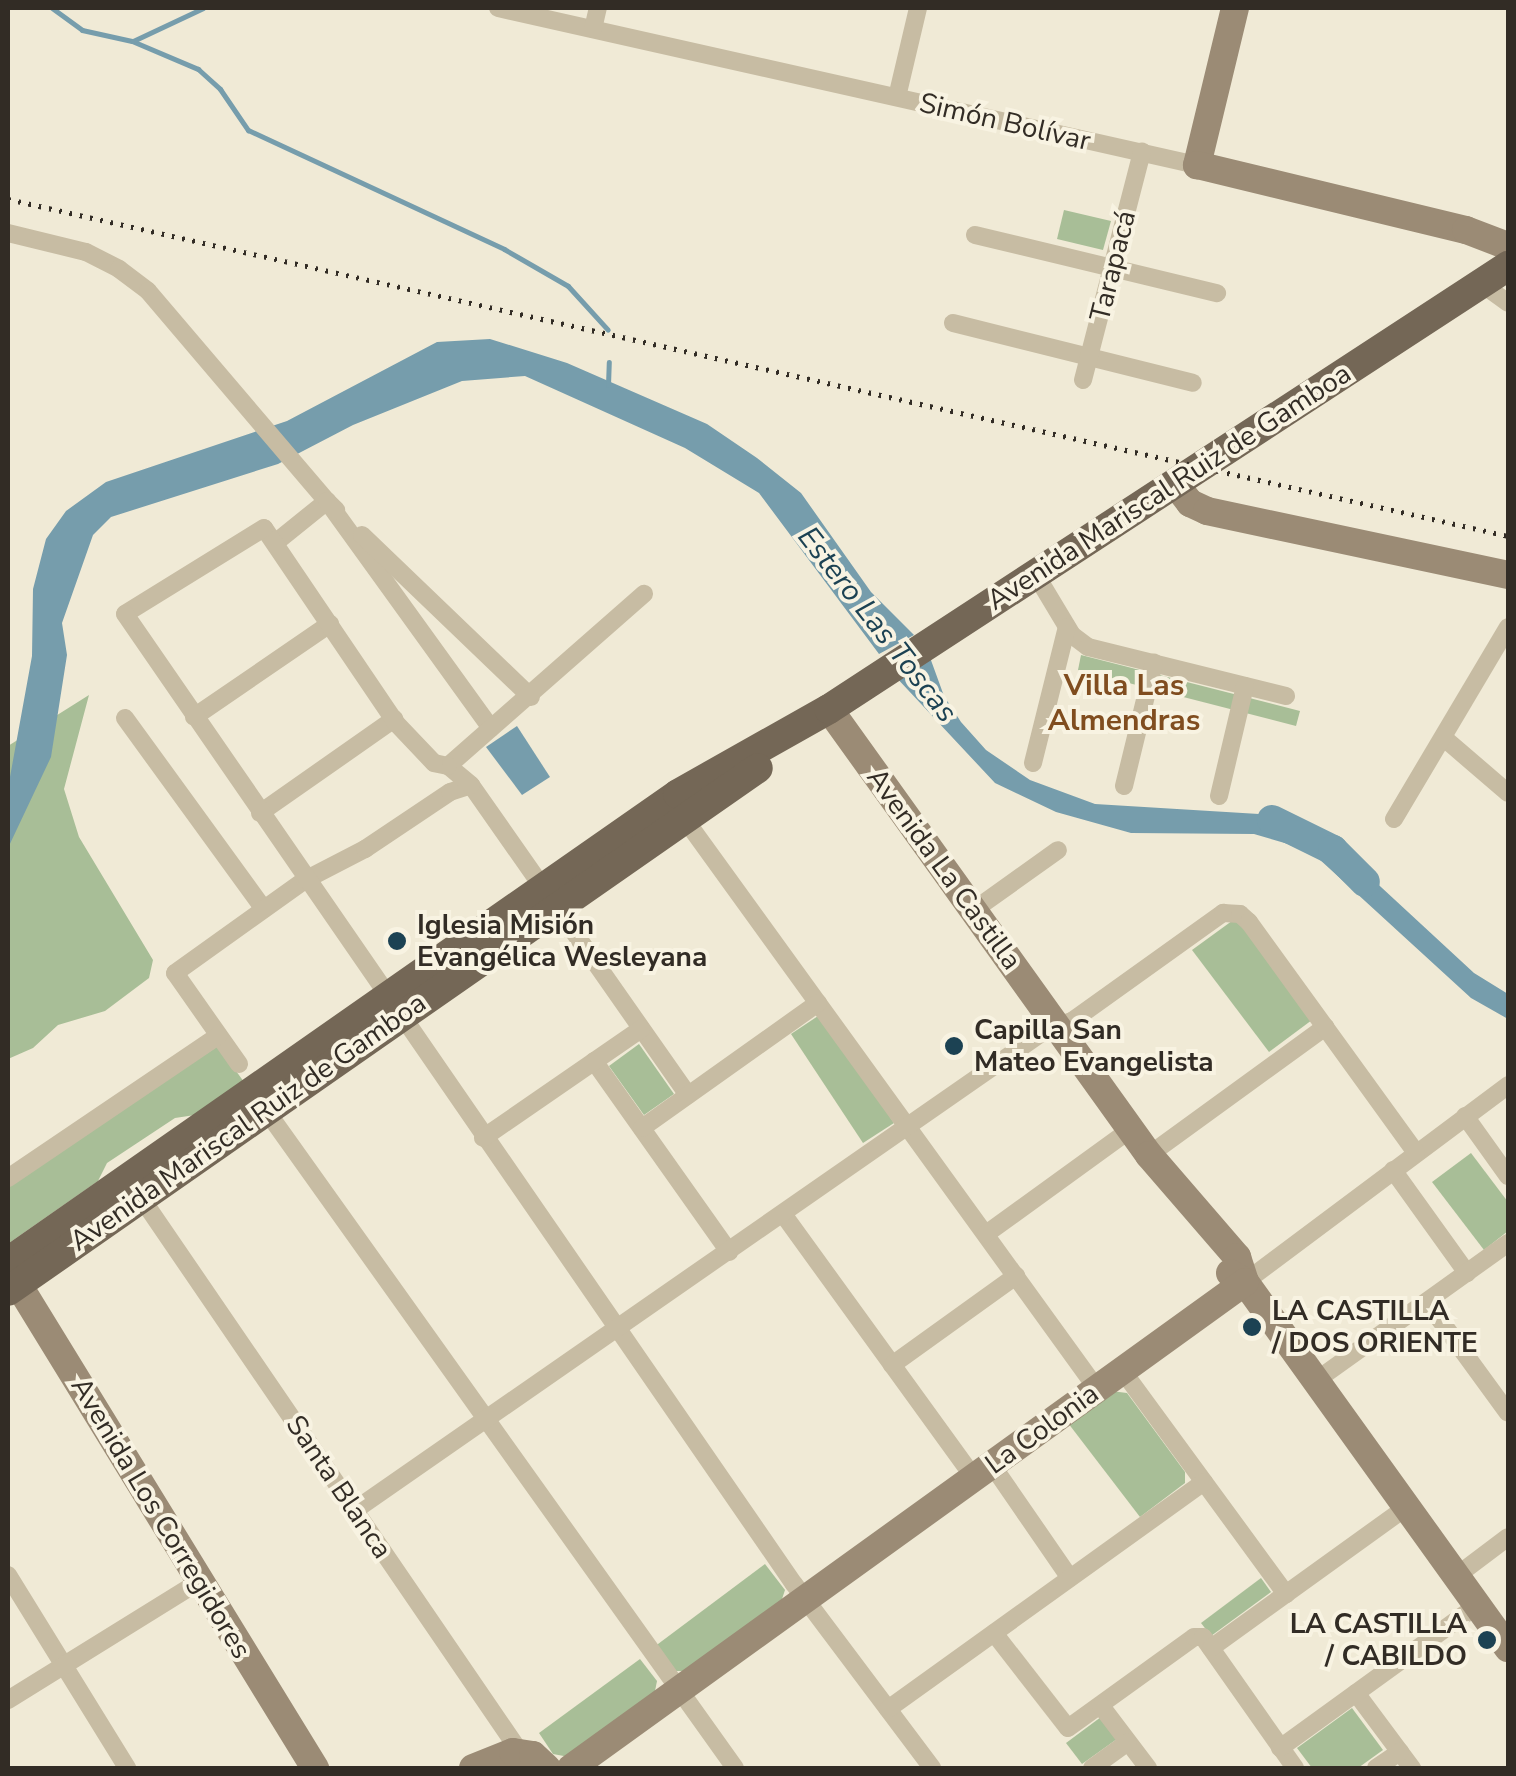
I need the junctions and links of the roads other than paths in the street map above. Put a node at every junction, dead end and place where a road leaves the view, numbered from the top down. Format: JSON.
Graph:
{"nodes":[{"id":1,"x":498,"y":8,"type":"edge"},
{"id":2,"x":598,"y":8,"type":"edge"},
{"id":3,"x":918,"y":8,"type":"edge"},
{"id":4,"x":1235,"y":8,"type":"edge"},
{"id":5,"x":593,"y":29,"type":"junction"},
{"id":6,"x":897,"y":97,"type":"junction"},
{"id":7,"x":1142,"y":152,"type":"junction"},
{"id":8,"x":1197,"y":165,"type":"junction"},
{"id":9,"x":8,"y":232,"type":"edge"},
{"id":10,"x":975,"y":234,"type":"dead end"},
{"id":11,"x":1508,"y":244,"type":"edge"},
{"id":12,"x":1112,"y":268,"type":"junction"},
{"id":13,"x":1482,"y":284,"type":"junction"},
{"id":14,"x":1217,"y":293,"type":"dead end"},
{"id":15,"x":1508,"y":303,"type":"edge"},
{"id":16,"x":952,"y":324,"type":"dead end"},
{"id":17,"x":1089,"y":357,"type":"junction"},
{"id":18,"x":1084,"y":380,"type":"dead end"},
{"id":19,"x":1193,"y":383,"type":"dead end"},
{"id":20,"x":1176,"y":485,"type":"junction"},
{"id":21,"x":327,"y":502,"type":"junction"},
{"id":22,"x":270,"y":535,"type":"junction"},
{"id":23,"x":1036,"y":575,"type":"junction"},
{"id":24,"x":1508,"y":575,"type":"edge"},
{"id":25,"x":644,"y":594,"type":"dead end"},
{"id":26,"x":330,"y":624,"type":"junction"},
{"id":27,"x":1508,"y":626,"type":"edge"},
{"id":28,"x":1067,"y":627,"type":"junction"},
{"id":29,"x":1154,"y":664,"type":"junction"},
{"id":30,"x":1244,"y":686,"type":"junction"},
{"id":31,"x":1286,"y":696,"type":"dead end"},
{"id":32,"x":531,"y":697,"type":"junction"},
{"id":33,"x":829,"y":709,"type":"junction"},
{"id":34,"x":194,"y":716,"type":"junction"},
{"id":35,"x":126,"y":718,"type":"dead end"},
{"id":36,"x":394,"y":719,"type":"junction"},
{"id":37,"x":490,"y":728,"type":"junction"},
{"id":38,"x":1444,"y":738,"type":"junction"},
{"id":39,"x":1033,"y":763,"type":"dead end"},
{"id":40,"x":448,"y":766,"type":"junction"},
{"id":41,"x":471,"y":785,"type":"junction"},
{"id":42,"x":1124,"y":786,"type":"dead end"},
{"id":43,"x":1508,"y":793,"type":"edge"},
{"id":44,"x":1218,"y":796,"type":"dead end"},
{"id":45,"x":260,"y":813,"type":"junction"},
{"id":46,"x":684,"y":818,"type":"junction"},
{"id":47,"x":1394,"y":820,"type":"dead end"},
{"id":48,"x":1058,"y":850,"type":"dead end"},
{"id":49,"x":306,"y":880,"type":"junction"},
{"id":50,"x":549,"y":897,"type":"junction"},
{"id":51,"x":264,"y":910,"type":"junction"},
{"id":52,"x":974,"y":910,"type":"junction"},
{"id":53,"x":818,"y":1003,"type":"junction"},
{"id":54,"x":392,"y":1006,"type":"junction"},
{"id":55,"x":1058,"y":1026,"type":"junction"},
{"id":56,"x":1325,"y":1028,"type":"junction"},
{"id":57,"x":642,"y":1029,"type":"junction"},
{"id":58,"x":218,"y":1036,"type":"junction"},
{"id":59,"x":594,"y":1061,"type":"junction"},
{"id":60,"x":239,"y":1064,"type":"dead end"},
{"id":61,"x":1508,"y":1085,"type":"edge"},
{"id":62,"x":688,"y":1095,"type":"junction"},
{"id":63,"x":266,"y":1109,"type":"junction"},
{"id":64,"x":1465,"y":1116,"type":"junction"},
{"id":65,"x":908,"y":1127,"type":"junction"},
{"id":66,"x":642,"y":1128,"type":"junction"},
{"id":67,"x":1131,"y":1128,"type":"junction"},
{"id":68,"x":483,"y":1138,"type":"junction"},
{"id":69,"x":1416,"y":1153,"type":"junction"},
{"id":70,"x":1157,"y":1165,"type":"junction"},
{"id":71,"x":1392,"y":1170,"type":"junction"},
{"id":72,"x":1508,"y":1176,"type":"edge"},
{"id":73,"x":8,"y":1178,"type":"edge"},
{"id":74,"x":140,"y":1196,"type":"junction"},
{"id":75,"x":783,"y":1214,"type":"junction"},
{"id":76,"x":986,"y":1234,"type":"junction"},
{"id":77,"x":1508,"y":1243,"type":"edge"},
{"id":78,"x":729,"y":1252,"type":"junction"},
{"id":79,"x":1467,"y":1273,"type":"junction"},
{"id":80,"x":10,"y":1276,"type":"edge"},
{"id":81,"x":1016,"y":1276,"type":"junction"},
{"id":82,"x":1244,"y":1282,"type":"junction"},
{"id":83,"x":1427,"y":1302,"type":"junction"},
{"id":84,"x":617,"y":1330,"type":"junction"},
{"id":85,"x":892,"y":1365,"type":"junction"},
{"id":86,"x":1122,"y":1370,"type":"junction"},
{"id":87,"x":1314,"y":1382,"type":"junction"},
{"id":88,"x":1097,"y":1388,"type":"junction"},
{"id":89,"x":1505,"y":1401,"type":"edge"},
{"id":90,"x":484,"y":1422,"type":"junction"},
{"id":91,"x":983,"y":1472,"type":"junction"},
{"id":92,"x":1204,"y":1482,"type":"junction"},
{"id":93,"x":1406,"y":1508,"type":"junction"},
{"id":94,"x":355,"y":1510,"type":"junction"},
{"id":95,"x":1508,"y":1537,"type":"edge"},
{"id":96,"x":8,"y":1575,"type":"edge"},
{"id":97,"x":1455,"y":1577,"type":"junction"},
{"id":98,"x":1070,"y":1578,"type":"junction"},
{"id":99,"x":200,"y":1581,"type":"junction"},
{"id":100,"x":1286,"y":1594,"type":"junction"},
{"id":101,"x":806,"y":1600,"type":"junction"},
{"id":102,"x":1476,"y":1606,"type":"junction"},
{"id":103,"x":994,"y":1633,"type":"junction"},
{"id":104,"x":1205,"y":1642,"type":"junction"},
{"id":105,"x":1508,"y":1648,"type":"edge"},
{"id":106,"x":63,"y":1666,"type":"junction"},
{"id":107,"x":679,"y":1692,"type":"junction"},
{"id":108,"x":1356,"y":1693,"type":"junction"},
{"id":109,"x":8,"y":1700,"type":"edge"},
{"id":110,"x":1101,"y":1706,"type":"junction"},
{"id":111,"x":888,"y":1709,"type":"junction"},
{"id":112,"x":1128,"y":1742,"type":"junction"},
{"id":113,"x":1280,"y":1748,"type":"junction"},
{"id":114,"x":520,"y":1752,"type":"junction"},
{"id":115,"x":1400,"y":1752,"type":"junction"},
{"id":116,"x":127,"y":1768,"type":"edge"},
{"id":117,"x":315,"y":1768,"type":"edge"},
{"id":118,"x":473,"y":1768,"type":"edge"},
{"id":119,"x":547,"y":1768,"type":"edge"},
{"id":120,"x":572,"y":1768,"type":"edge"},
{"id":121,"x":734,"y":1768,"type":"edge"},
{"id":122,"x":932,"y":1768,"type":"edge"},
{"id":123,"x":1092,"y":1768,"type":"edge"},
{"id":124,"x":1148,"y":1768,"type":"edge"},
{"id":125,"x":1295,"y":1768,"type":"edge"},
{"id":126,"x":1376,"y":1768,"type":"edge"},
{"id":127,"x":1412,"y":1768,"type":"edge"}],
"edges":[{"from":1,"to":5,"type":"street","name":"Simón Bolívar"},
{"from":2,"to":5,"type":"street"},
{"from":3,"to":6,"type":"street"},
{"from":4,"to":8,"type":"street"},
{"from":5,"to":6,"type":"street","name":"Simón Bolívar"},
{"from":6,"to":7,"type":"street","name":"Simón Bolívar"},
{"from":7,"to":8,"type":"street","name":"Simón Bolívar"},
{"from":7,"to":12,"type":"street","name":"Tarapacá"},
{"from":8,"to":11,"type":"street","name":"Simón Bolívar"},
{"from":9,"to":21,"type":"street"},
{"from":10,"to":12,"type":"street"},
{"from":11,"to":13,"type":"main road","name":"Avenida Mariscal Ruiz de Gamboa"},
{"from":12,"to":14,"type":"street"},
{"from":12,"to":17,"type":"street","name":"Tarapacá"},
{"from":13,"to":15,"type":"street"},
{"from":13,"to":20,"type":"main road","name":"Avenida Mariscal Ruiz de Gamboa"},
{"from":16,"to":17,"type":"street"},
{"from":17,"to":18,"type":"street","name":"Tarapacá"},
{"from":17,"to":19,"type":"street"},
{"from":20,"to":23,"type":"main road","name":"Avenida Mariscal Ruiz de Gamboa"},
{"from":20,"to":24,"type":"street"},
{"from":21,"to":22,"type":"street"},
{"from":21,"to":32,"type":"street"},
{"from":21,"to":37,"type":"street"},
{"from":22,"to":26,"type":"street"},
{"from":22,"to":34,"type":"street"},
{"from":23,"to":28,"type":"street"},
{"from":23,"to":33,"type":"main road","name":"Avenida Mariscal Ruiz de Gamboa"},
{"from":25,"to":32,"type":"street"},
{"from":26,"to":34,"type":"street"},
{"from":26,"to":36,"type":"street"},
{"from":27,"to":38,"type":"street"},
{"from":28,"to":29,"type":"street"},
{"from":28,"to":39,"type":"street"},
{"from":29,"to":30,"type":"street"},
{"from":29,"to":42,"type":"street"},
{"from":30,"to":31,"type":"street"},
{"from":30,"to":44,"type":"street"},
{"from":32,"to":37,"type":"street"},
{"from":33,"to":46,"type":"main road","name":"Avenida Mariscal Ruiz de Gamboa"},
{"from":33,"to":50,"type":"main road","name":"Avenida Mariscal Ruiz de Gamboa"},
{"from":33,"to":52,"type":"street","name":"Avenida La Castilla"},
{"from":34,"to":45,"type":"street"},
{"from":35,"to":51,"type":"street"},
{"from":36,"to":40,"type":"street"},
{"from":36,"to":45,"type":"street"},
{"from":37,"to":40,"type":"street"},
{"from":38,"to":43,"type":"street"},
{"from":38,"to":47,"type":"street"},
{"from":40,"to":41,"type":"street"},
{"from":41,"to":49,"type":"street"},
{"from":41,"to":50,"type":"street"},
{"from":45,"to":49,"type":"street"},
{"from":46,"to":50,"type":"main road","name":"Avenida Mariscal Ruiz de Gamboa"},
{"from":46,"to":53,"type":"street"},
{"from":48,"to":52,"type":"street"},
{"from":49,"to":51,"type":"street"},
{"from":49,"to":54,"type":"street"},
{"from":50,"to":54,"type":"main road","name":"Avenida Mariscal Ruiz de Gamboa"},
{"from":50,"to":57,"type":"street"},
{"from":51,"to":58,"type":"street"},
{"from":52,"to":55,"type":"street","name":"Avenida La Castilla"},
{"from":53,"to":62,"type":"street"},
{"from":53,"to":65,"type":"street"},
{"from":54,"to":63,"type":"main road","name":"Avenida Mariscal Ruiz de Gamboa"},
{"from":54,"to":68,"type":"street"},
{"from":54,"to":80,"type":"main road","name":"Avenida Mariscal Ruiz de Gamboa"},
{"from":55,"to":56,"type":"street"},
{"from":55,"to":65,"type":"street"},
{"from":55,"to":67,"type":"street","name":"Avenida La Castilla"},
{"from":56,"to":69,"type":"street"},
{"from":56,"to":70,"type":"street"},
{"from":57,"to":59,"type":"street"},
{"from":57,"to":62,"type":"street"},
{"from":58,"to":60,"type":"street"},
{"from":58,"to":73,"type":"street"},
{"from":59,"to":66,"type":"street"},
{"from":59,"to":68,"type":"street"},
{"from":61,"to":64,"type":"street","name":"La Colonia"},
{"from":62,"to":66,"type":"street"},
{"from":63,"to":74,"type":"main road","name":"Avenida Mariscal Ruiz de Gamboa"},
{"from":63,"to":90,"type":"street"},
{"from":64,"to":69,"type":"street","name":"La Colonia"},
{"from":64,"to":72,"type":"street"},
{"from":65,"to":75,"type":"street"},
{"from":65,"to":76,"type":"street"},
{"from":66,"to":78,"type":"street"},
{"from":67,"to":70,"type":"street","name":"Avenida La Castilla"},
{"from":67,"to":76,"type":"street"},
{"from":68,"to":84,"type":"street"},
{"from":69,"to":71,"type":"street","name":"La Colonia"},
{"from":70,"to":82,"type":"street","name":"Avenida La Castilla"},
{"from":71,"to":79,"type":"street"},
{"from":71,"to":82,"type":"street","name":"La Colonia"},
{"from":74,"to":80,"type":"main road","name":"Avenida Mariscal Ruiz de Gamboa"},
{"from":74,"to":94,"type":"street","name":"Santa Blanca"},
{"from":75,"to":78,"type":"street"},
{"from":75,"to":85,"type":"street"},
{"from":76,"to":81,"type":"street"},
{"from":77,"to":79,"type":"street"},
{"from":78,"to":84,"type":"street"},
{"from":79,"to":83,"type":"street"},
{"from":80,"to":99,"type":"street","name":"Avenida Los Corregidores"},
{"from":81,"to":85,"type":"street"},
{"from":81,"to":88,"type":"street"},
{"from":82,"to":86,"type":"street","name":"La Colonia"},
{"from":82,"to":87,"type":"street","name":"Avenida La Castilla"},
{"from":83,"to":87,"type":"street"},
{"from":83,"to":89,"type":"street"},
{"from":84,"to":90,"type":"street"},
{"from":84,"to":101,"type":"street"},
{"from":85,"to":91,"type":"street"},
{"from":86,"to":88,"type":"street","name":"La Colonia"},
{"from":86,"to":92,"type":"street"},
{"from":87,"to":93,"type":"street","name":"Avenida La Castilla"},
{"from":88,"to":91,"type":"street","name":"La Colonia"},
{"from":90,"to":94,"type":"street"},
{"from":90,"to":107,"type":"street"},
{"from":91,"to":98,"type":"street"},
{"from":91,"to":101,"type":"street","name":"La Colonia"},
{"from":92,"to":98,"type":"street"},
{"from":92,"to":100,"type":"street"},
{"from":93,"to":97,"type":"street","name":"Avenida La Castilla"},
{"from":93,"to":100,"type":"street"},
{"from":94,"to":114,"type":"street","name":"Santa Blanca"},
{"from":95,"to":97,"type":"street"},
{"from":96,"to":106,"type":"street"},
{"from":97,"to":102,"type":"street","name":"Avenida La Castilla"},
{"from":98,"to":103,"type":"street"},
{"from":99,"to":106,"type":"street"},
{"from":99,"to":117,"type":"street","name":"Avenida Los Corregidores"},
{"from":100,"to":104,"type":"street"},
{"from":101,"to":107,"type":"street","name":"La Colonia"},
{"from":101,"to":111,"type":"street"},
{"from":102,"to":105,"type":"street","name":"Avenida La Castilla"},
{"from":102,"to":108,"type":"street"},
{"from":103,"to":110,"type":"street"},
{"from":103,"to":111,"type":"street"},
{"from":104,"to":110,"type":"street"},
{"from":104,"to":113,"type":"street"},
{"from":106,"to":109,"type":"street"},
{"from":106,"to":116,"type":"street"},
{"from":107,"to":120,"type":"street","name":"La Colonia"},
{"from":107,"to":121,"type":"street"},
{"from":108,"to":113,"type":"street"},
{"from":108,"to":115,"type":"street"},
{"from":110,"to":112,"type":"street"},
{"from":111,"to":122,"type":"street"},
{"from":112,"to":123,"type":"street"},
{"from":112,"to":124,"type":"street"},
{"from":113,"to":125,"type":"street"},
{"from":114,"to":118,"type":"street"},
{"from":114,"to":119,"type":"street","name":"Santa Blanca"},
{"from":115,"to":126,"type":"street"},
{"from":115,"to":127,"type":"street"}]}
